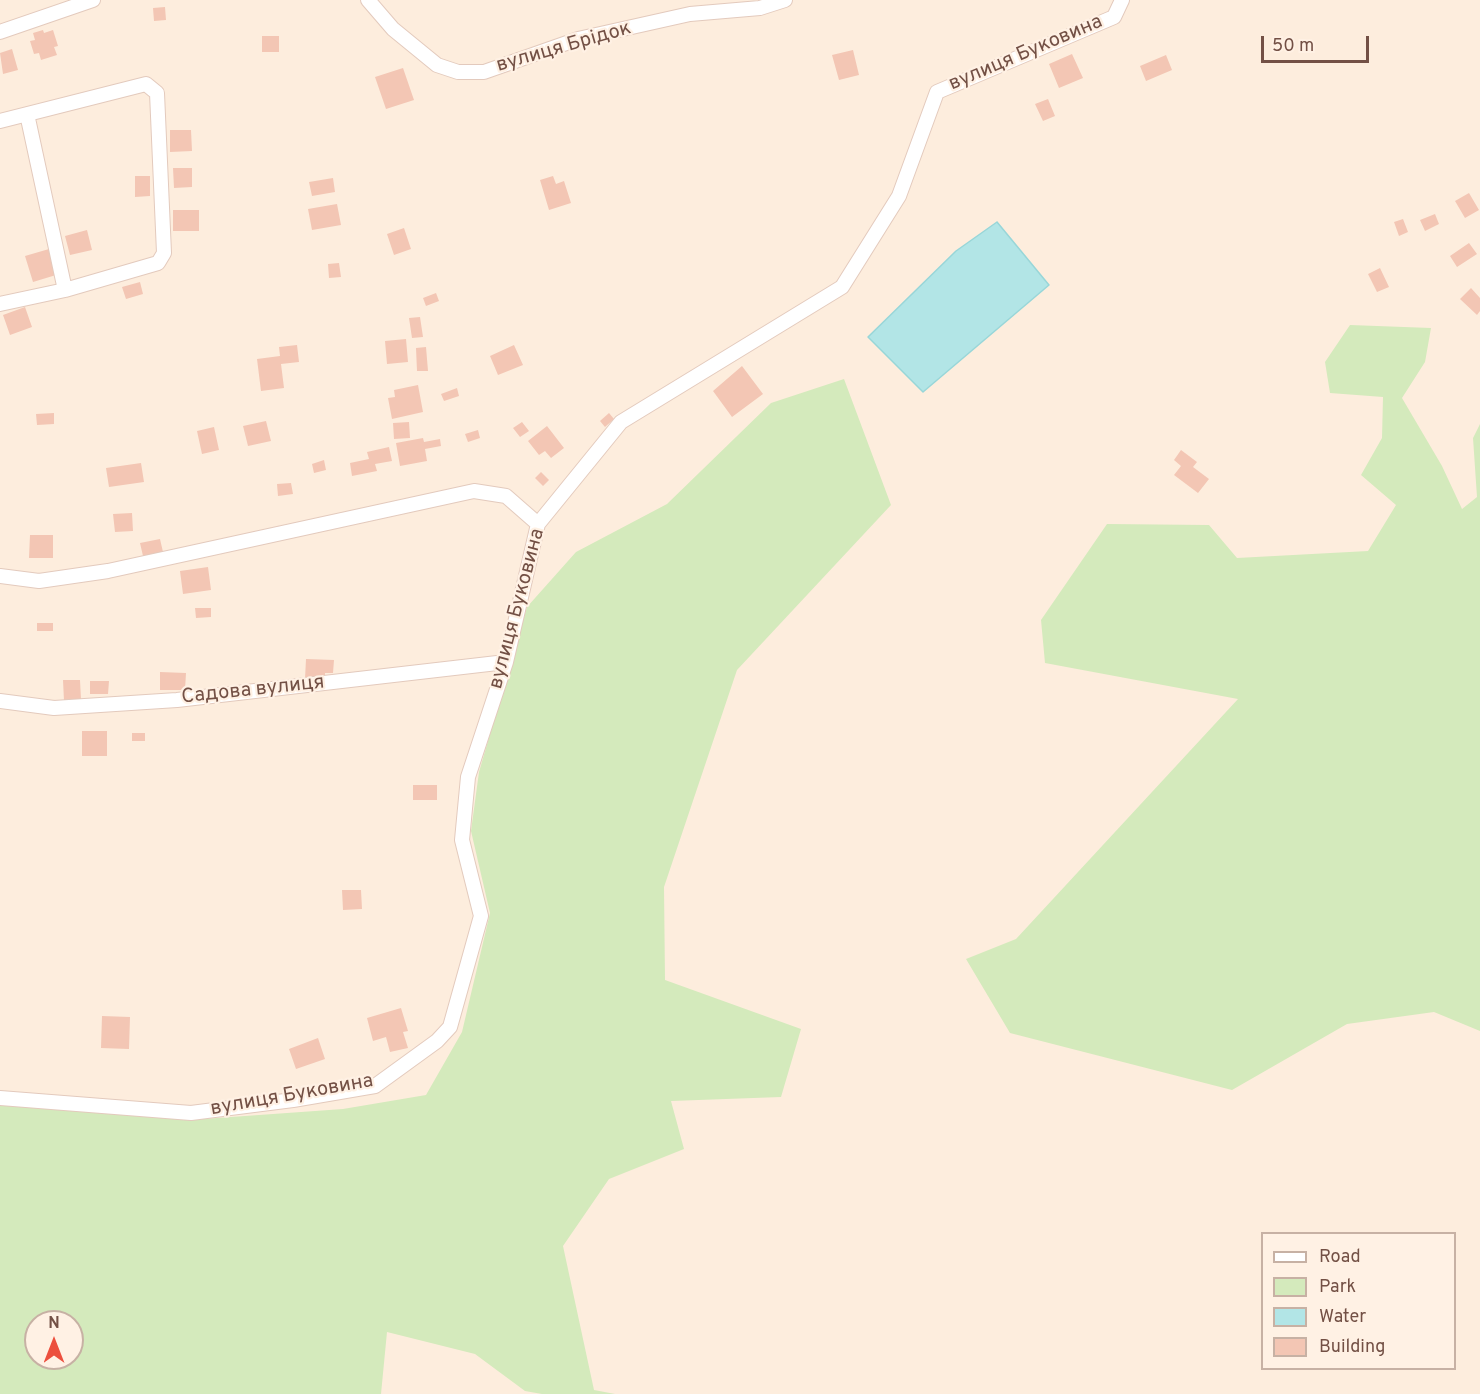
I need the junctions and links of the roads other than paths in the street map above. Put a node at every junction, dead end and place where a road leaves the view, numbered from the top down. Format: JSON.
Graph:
{"nodes":[{"id":1,"x":368,"y":0,"type":"edge"},
{"id":2,"x":785,"y":0,"type":"edge"},
{"id":3,"x":1122,"y":0,"type":"edge"},
{"id":4,"x":89,"y":1,"type":"edge"},
{"id":5,"x":0,"y":32,"type":"edge"},
{"id":6,"x":27,"y":114,"type":"junction"},
{"id":7,"x":0,"y":121,"type":"edge"},
{"id":8,"x":64,"y":290,"type":"junction"},
{"id":9,"x":0,"y":304,"type":"edge"},
{"id":10,"x":538,"y":524,"type":"junction"},
{"id":11,"x":0,"y":576,"type":"edge"},
{"id":12,"x":506,"y":662,"type":"junction"},
{"id":13,"x":0,"y":701,"type":"edge"},
{"id":14,"x":0,"y":1098,"type":"edge"}],
"edges":[{"from":1,"to":2,"type":"street","name":"вулиця Брідок"},
{"from":3,"to":10,"type":"street","name":"вулиця Буковина"},
{"from":4,"to":5,"type":"street"},
{"from":6,"to":7,"type":"street"},
{"from":6,"to":8,"type":"street"},
{"from":6,"to":8,"type":"street"},
{"from":8,"to":9,"type":"street"},
{"from":10,"to":11,"type":"street"},
{"from":10,"to":12,"type":"street","name":"вулиця Буковина"},
{"from":12,"to":13,"type":"street","name":"Садова вулиця"},
{"from":12,"to":14,"type":"street","name":"вулиця Буковина"}]}
